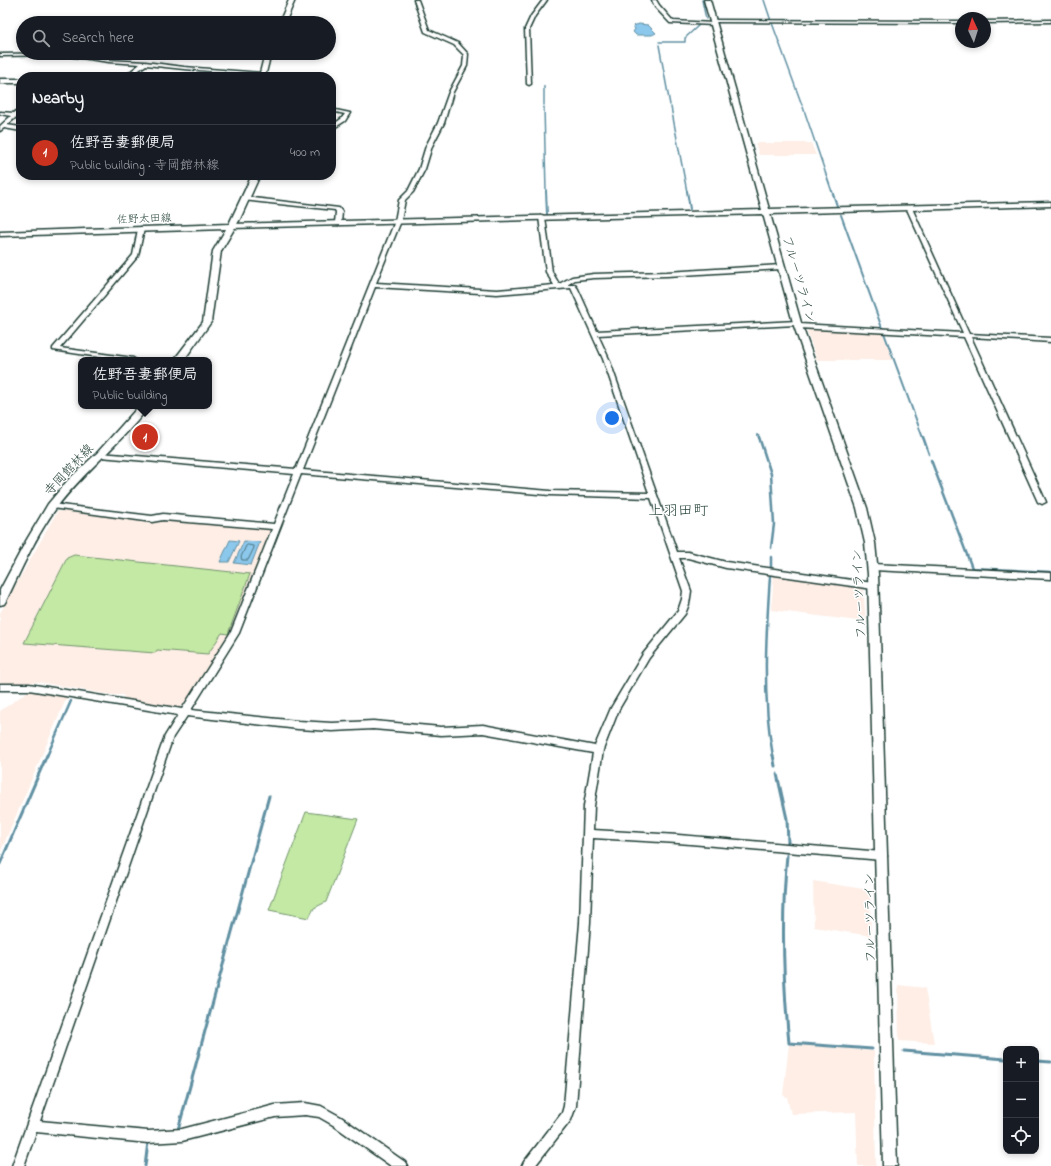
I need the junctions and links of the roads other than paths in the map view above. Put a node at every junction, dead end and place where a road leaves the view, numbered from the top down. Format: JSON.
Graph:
{"nodes":[{"id":1,"x":292,"y":0,"type":"edge"},
{"id":2,"x":416,"y":0,"type":"edge"},
{"id":3,"x":545,"y":0,"type":"edge"},
{"id":4,"x":654,"y":0,"type":"edge"},
{"id":5,"x":707,"y":0,"type":"edge"},
{"id":6,"x":285,"y":16,"type":"edge"},
{"id":7,"x":1051,"y":21,"type":"edge"},
{"id":8,"x":955,"y":22,"type":"edge"},
{"id":9,"x":991,"y":22,"type":"edge"},
{"id":10,"x":713,"y":23,"type":"junction"},
{"id":11,"x":0,"y":55,"type":"edge"},
{"id":12,"x":16,"y":55,"type":"edge"},
{"id":13,"x":98,"y":60,"type":"edge"},
{"id":14,"x":266,"y":60,"type":"edge"},
{"id":15,"x":145,"y":63,"type":"junction"},
{"id":16,"x":133,"y":72,"type":"edge"},
{"id":17,"x":233,"y":72,"type":"edge"},
{"id":18,"x":263,"y":72,"type":"edge"},
{"id":19,"x":0,"y":81,"type":"edge"},
{"id":20,"x":16,"y":81,"type":"edge"},
{"id":21,"x":529,"y":84,"type":"dead end"},
{"id":22,"x":336,"y":111,"type":"edge"},
{"id":23,"x":0,"y":113,"type":"edge"},
{"id":24,"x":16,"y":115,"type":"joint"},
{"id":25,"x":336,"y":125,"type":"edge"},
{"id":26,"x":2,"y":128,"type":"edge"},
{"id":27,"x":16,"y":129,"type":"edge"},
{"id":28,"x":254,"y":180,"type":"edge"},
{"id":29,"x":245,"y":199,"type":"junction"},
{"id":30,"x":1051,"y":204,"type":"edge"},
{"id":31,"x":909,"y":207,"type":"junction"},
{"id":32,"x":766,"y":212,"type":"junction"},
{"id":33,"x":542,"y":217,"type":"junction"},
{"id":34,"x":398,"y":221,"type":"junction"},
{"id":35,"x":338,"y":223,"type":"junction"},
{"id":36,"x":231,"y":226,"type":"junction"},
{"id":37,"x":141,"y":229,"type":"junction"},
{"id":38,"x":0,"y":234,"type":"edge"},
{"id":39,"x":781,"y":267,"type":"junction"},
{"id":40,"x":373,"y":285,"type":"junction"},
{"id":41,"x":558,"y":286,"type":"junction"},
{"id":42,"x":797,"y":325,"type":"junction"},
{"id":43,"x":595,"y":333,"type":"junction"},
{"id":44,"x":966,"y":335,"type":"junction"},
{"id":45,"x":1051,"y":340,"type":"edge"},
{"id":46,"x":110,"y":357,"type":"edge"},
{"id":47,"x":181,"y":357,"type":"edge"},
{"id":48,"x":141,"y":409,"type":"edge"},
{"id":49,"x":100,"y":455,"type":"junction"},
{"id":50,"x":298,"y":471,"type":"junction"},
{"id":51,"x":654,"y":496,"type":"junction"},
{"id":52,"x":1042,"y":502,"type":"dead end"},
{"id":53,"x":52,"y":506,"type":"junction"},
{"id":54,"x":276,"y":527,"type":"junction"},
{"id":55,"x":674,"y":555,"type":"junction"},
{"id":56,"x":873,"y":567,"type":"junction"},
{"id":57,"x":1051,"y":576,"type":"edge"},
{"id":58,"x":874,"y":586,"type":"junction"},
{"id":59,"x":0,"y":600,"type":"edge"},
{"id":60,"x":0,"y":687,"type":"edge"},
{"id":61,"x":182,"y":712,"type":"junction"},
{"id":62,"x":598,"y":750,"type":"junction"},
{"id":63,"x":588,"y":834,"type":"junction"},
{"id":64,"x":882,"y":856,"type":"junction"},
{"id":65,"x":33,"y":1126,"type":"junction"},
{"id":66,"x":531,"y":1165,"type":"edge"},
{"id":67,"x":18,"y":1166,"type":"edge"},
{"id":68,"x":401,"y":1166,"type":"edge"},
{"id":69,"x":890,"y":1166,"type":"edge"}],
"edges":[{"from":1,"to":6,"type":"main road"},
{"from":2,"to":34,"type":"street"},
{"from":3,"to":21,"type":"street"},
{"from":4,"to":10,"type":"street"},
{"from":5,"to":10,"type":"street","name":"フルーツライン"},
{"from":7,"to":9,"type":"street"},
{"from":8,"to":10,"type":"street"},
{"from":10,"to":32,"type":"street","name":"フルーツライン"},
{"from":11,"to":12,"type":"street"},
{"from":13,"to":15,"type":"street"},
{"from":14,"to":18,"type":"main road"},
{"from":15,"to":16,"type":"street"},
{"from":15,"to":17,"type":"street"},
{"from":19,"to":20,"type":"street"},
{"from":22,"to":25,"type":"street"},
{"from":23,"to":24,"type":"street"},
{"from":24,"to":26,"type":"street"},
{"from":26,"to":27,"type":"street"},
{"from":28,"to":29,"type":"main road"},
{"from":29,"to":35,"type":"street"},
{"from":29,"to":36,"type":"main road"},
{"from":30,"to":31,"type":"street"},
{"from":31,"to":32,"type":"street"},
{"from":31,"to":44,"type":"street"},
{"from":32,"to":33,"type":"street"},
{"from":32,"to":39,"type":"street","name":"フルーツライン"},
{"from":33,"to":34,"type":"street"},
{"from":33,"to":41,"type":"street"},
{"from":34,"to":35,"type":"street"},
{"from":34,"to":40,"type":"street"},
{"from":35,"to":36,"type":"street"},
{"from":36,"to":37,"type":"main road","name":"佐野太田線"},
{"from":36,"to":47,"type":"main road"},
{"from":37,"to":38,"type":"main road","name":"佐野太田線"},
{"from":37,"to":46,"type":"street"},
{"from":39,"to":41,"type":"street"},
{"from":39,"to":42,"type":"street","name":"フルーツライン"},
{"from":40,"to":41,"type":"street"},
{"from":40,"to":50,"type":"street"},
{"from":41,"to":43,"type":"street"},
{"from":42,"to":43,"type":"street"},
{"from":42,"to":44,"type":"street"},
{"from":42,"to":56,"type":"street","name":"フルーツライン"},
{"from":43,"to":51,"type":"street"},
{"from":44,"to":45,"type":"street"},
{"from":44,"to":52,"type":"street"},
{"from":48,"to":49,"type":"main road","name":"寺岡館林線"},
{"from":49,"to":50,"type":"street"},
{"from":49,"to":53,"type":"main road","name":"寺岡館林線"},
{"from":50,"to":51,"type":"street"},
{"from":50,"to":54,"type":"street"},
{"from":51,"to":55,"type":"street"},
{"from":53,"to":54,"type":"street"},
{"from":53,"to":59,"type":"main road","name":"寺岡館林線"},
{"from":54,"to":61,"type":"street"},
{"from":55,"to":58,"type":"street"},
{"from":55,"to":62,"type":"street"},
{"from":56,"to":57,"type":"street"},
{"from":56,"to":58,"type":"street","name":"フルーツライン"},
{"from":58,"to":64,"type":"street","name":"フルーツライン"},
{"from":60,"to":61,"type":"street"},
{"from":61,"to":62,"type":"street"},
{"from":61,"to":65,"type":"street"},
{"from":62,"to":63,"type":"street"},
{"from":63,"to":64,"type":"street"},
{"from":63,"to":66,"type":"street"},
{"from":64,"to":69,"type":"street","name":"フルーツライン"},
{"from":65,"to":67,"type":"street"},
{"from":65,"to":68,"type":"street"}]}
